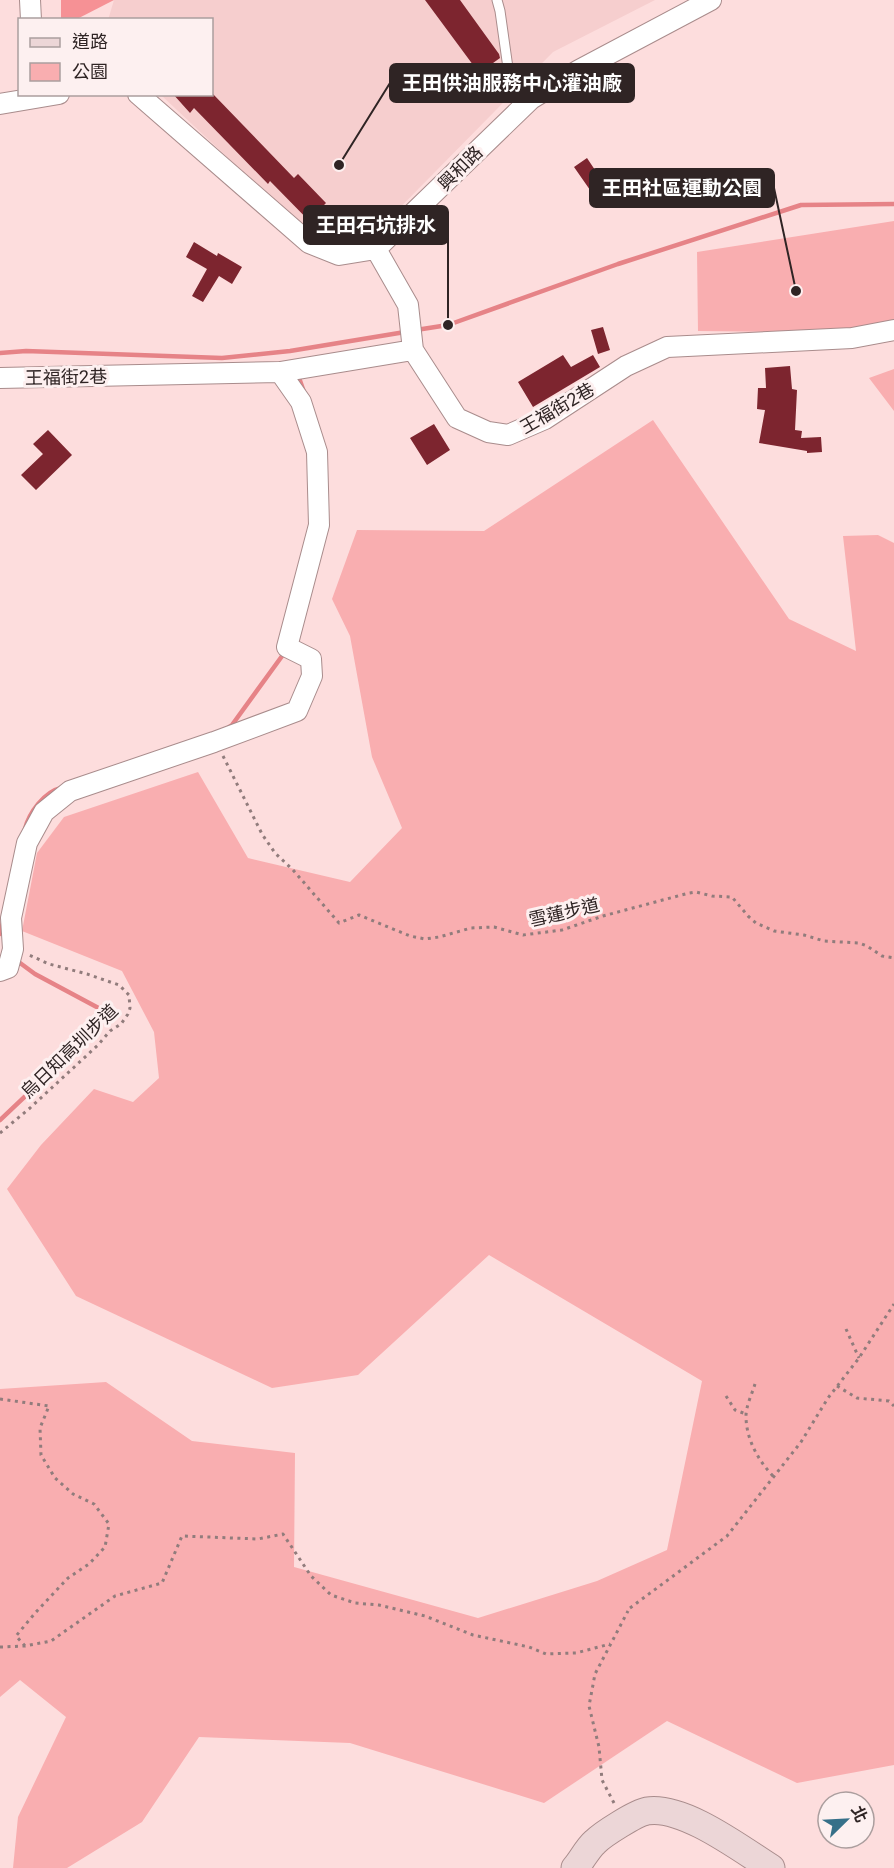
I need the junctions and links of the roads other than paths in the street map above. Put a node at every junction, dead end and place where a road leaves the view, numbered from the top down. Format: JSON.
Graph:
{"nodes":[{"id":1,"x":30,"y":0,"type":"edge"},
{"id":2,"x":497,"y":0,"type":"edge"},
{"id":3,"x":711,"y":0,"type":"edge"},
{"id":4,"x":32,"y":18,"type":"edge"},
{"id":5,"x":47,"y":96,"type":"edge"},
{"id":6,"x":140,"y":96,"type":"edge"},
{"id":7,"x":531,"y":99,"type":"junction"},
{"id":8,"x":0,"y":104,"type":"edge"},
{"id":9,"x":376,"y":249,"type":"junction"},
{"id":10,"x":894,"y":330,"type":"edge"},
{"id":11,"x":413,"y":350,"type":"junction"},
{"id":12,"x":291,"y":370,"type":"junction"},
{"id":13,"x":0,"y":378,"type":"edge"},
{"id":14,"x":0,"y":971,"type":"edge"},
{"id":15,"x":575,"y":1868,"type":"edge"},
{"id":16,"x":771,"y":1868,"type":"edge"}],
"edges":[{"from":1,"to":4,"type":"street"},
{"from":2,"to":7,"type":"lane"},
{"from":3,"to":7,"type":"street","name":"興和路"},
{"from":5,"to":8,"type":"street"},
{"from":6,"to":9,"type":"street"},
{"from":7,"to":9,"type":"street","name":"興和路"},
{"from":9,"to":11,"type":"street"},
{"from":10,"to":11,"type":"street","name":"王福街2巷"},
{"from":11,"to":12,"type":"street","name":"王福街2巷"},
{"from":12,"to":13,"type":"street","name":"王福街2巷"},
{"from":12,"to":14,"type":"street"},
{"from":15,"to":16,"type":"street"}]}
